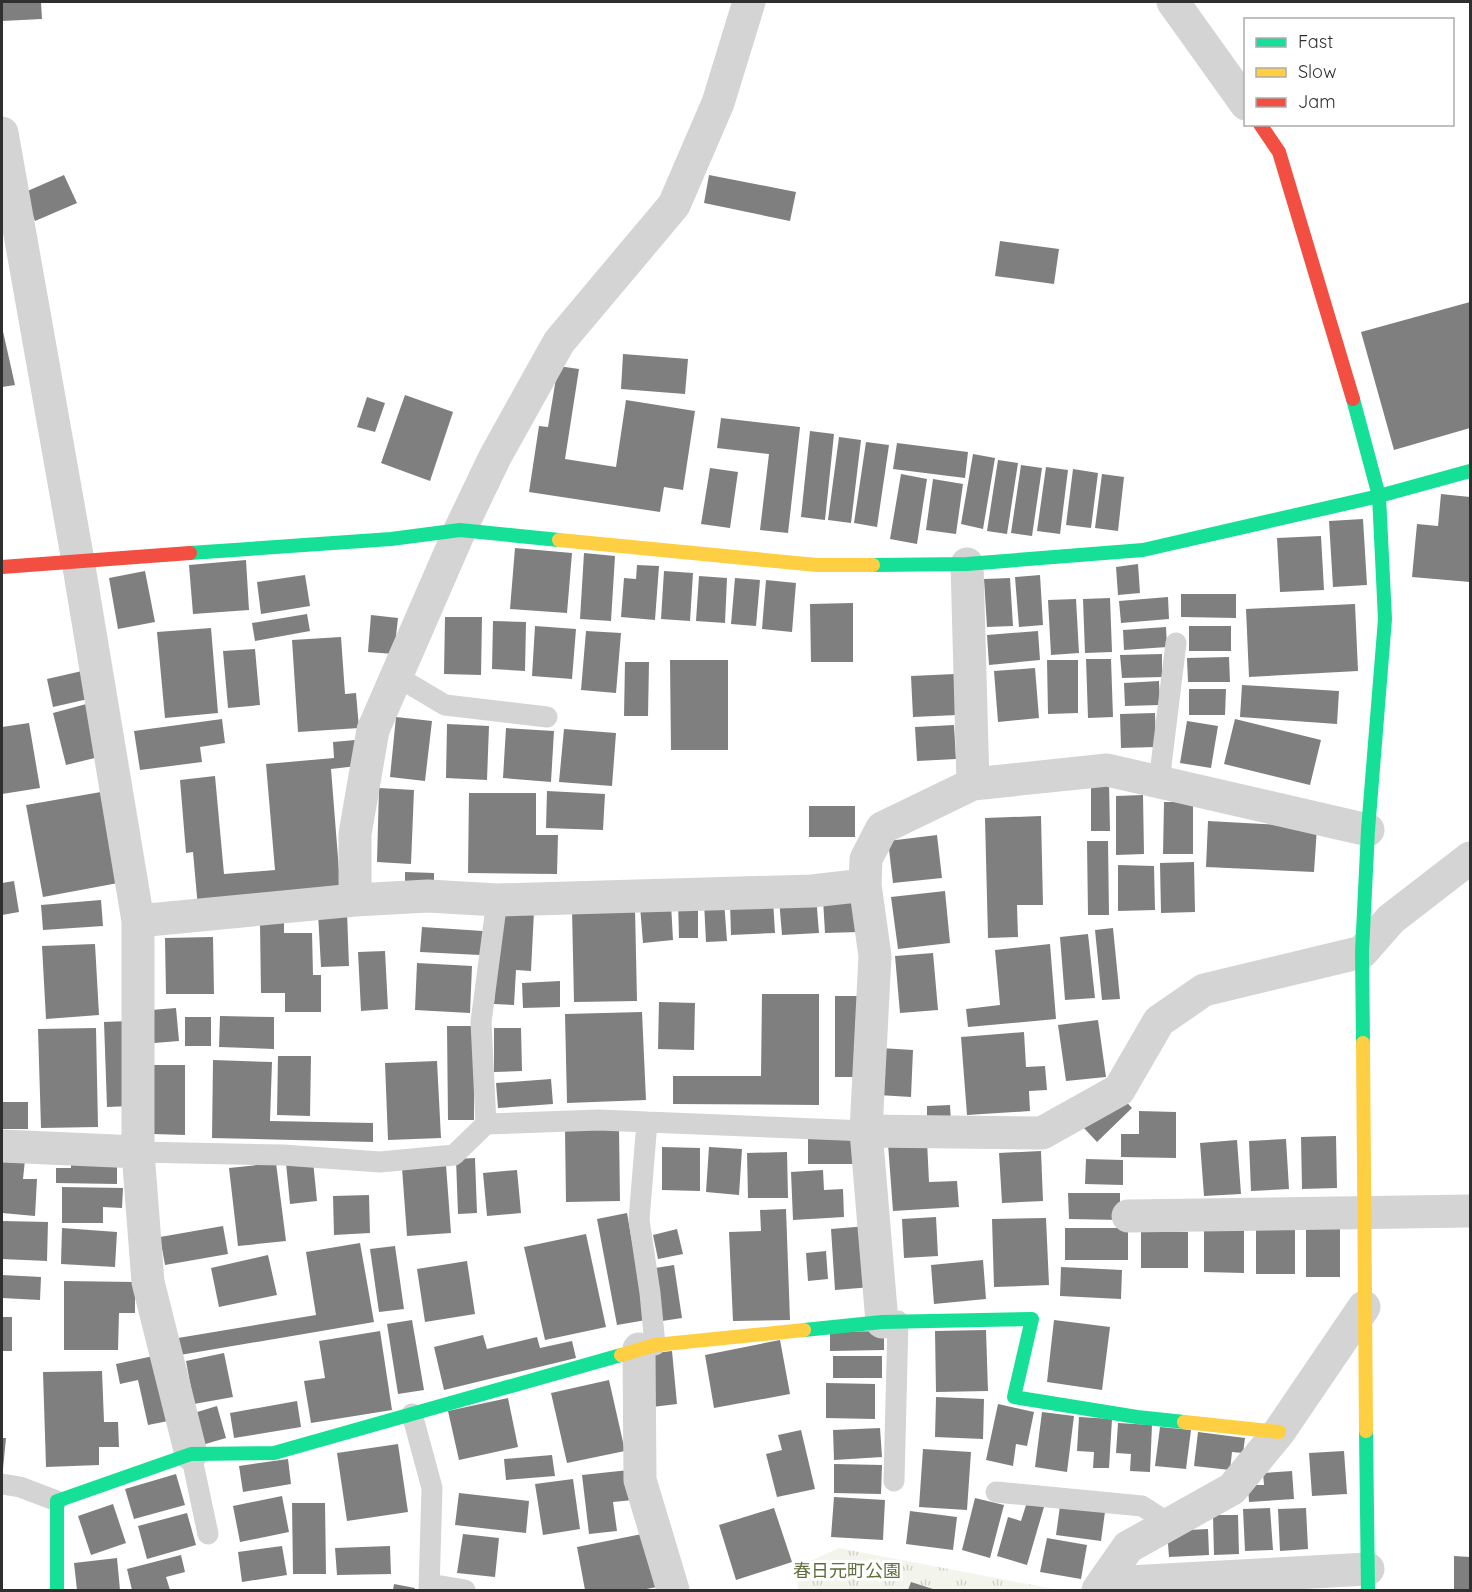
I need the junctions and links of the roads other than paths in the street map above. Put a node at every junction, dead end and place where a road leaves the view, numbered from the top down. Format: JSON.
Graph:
{"nodes":[{"id":1,"x":749,"y":2,"type":"edge"},
{"id":2,"x":1173,"y":2,"type":"edge"},
{"id":3,"x":1244,"y":103,"type":"edge"},
{"id":4,"x":1261,"y":126,"type":"edge"},
{"id":5,"x":2,"y":133,"type":"edge"},
{"id":6,"x":1470,"y":471,"type":"edge"},
{"id":7,"x":1379,"y":496,"type":"junction"},
{"id":8,"x":460,"y":530,"type":"junction"},
{"id":9,"x":78,"y":561,"type":"junction"},
{"id":10,"x":967,"y":564,"type":"junction"},
{"id":11,"x":2,"y":567,"type":"edge"},
{"id":12,"x":1176,"y":643,"type":"dead end"},
{"id":13,"x":396,"y":676,"type":"junction"},
{"id":14,"x":547,"y":717,"type":"dead end"},
{"id":15,"x":1158,"y":782,"type":"junction"},
{"id":16,"x":973,"y":784,"type":"junction"},
{"id":17,"x":1368,"y":830,"type":"junction"},
{"id":18,"x":1470,"y":858,"type":"edge"},
{"id":19,"x":865,"y":885,"type":"junction"},
{"id":20,"x":355,"y":900,"type":"junction"},
{"id":21,"x":497,"y":900,"type":"junction"},
{"id":22,"x":138,"y":921,"type":"junction"},
{"id":23,"x":1362,"y":952,"type":"junction"},
{"id":24,"x":646,"y":1122,"type":"junction"},
{"id":25,"x":486,"y":1124,"type":"junction"},
{"id":26,"x":866,"y":1131,"type":"junction"},
{"id":27,"x":2,"y":1146,"type":"edge"},
{"id":28,"x":138,"y":1152,"type":"junction"},
{"id":29,"x":1470,"y":1211,"type":"edge"},
{"id":30,"x":1364,"y":1212,"type":"junction"},
{"id":31,"x":1128,"y":1216,"type":"dead end"},
{"id":32,"x":1364,"y":1307,"type":"junction"},
{"id":33,"x":890,"y":1322,"type":"junction"},
{"id":34,"x":647,"y":1347,"type":"junction"},
{"id":35,"x":412,"y":1414,"type":"junction"},
{"id":36,"x":1279,"y":1432,"type":"junction"},
{"id":37,"x":191,"y":1454,"type":"junction"},
{"id":38,"x":894,"y":1481,"type":"dead end"},
{"id":39,"x":2,"y":1484,"type":"edge"},
{"id":40,"x":996,"y":1492,"type":"dead end"},
{"id":41,"x":57,"y":1501,"type":"junction"},
{"id":42,"x":1170,"y":1524,"type":"junction"},
{"id":43,"x":208,"y":1534,"type":"dead end"},
{"id":44,"x":1105,"y":1580,"type":"edge"},
{"id":45,"x":1368,"y":1580,"type":"edge"},
{"id":46,"x":430,"y":1587,"type":"edge"},
{"id":47,"x":57,"y":1590,"type":"edge"},
{"id":48,"x":465,"y":1590,"type":"edge"},
{"id":49,"x":673,"y":1590,"type":"edge"}],
"edges":[{"from":1,"to":8,"type":"street"},
{"from":2,"to":3,"type":"street"},
{"from":4,"to":7,"type":"street"},
{"from":5,"to":9,"type":"street"},
{"from":6,"to":7,"type":"street"},
{"from":7,"to":10,"type":"street"},
{"from":7,"to":17,"type":"street"},
{"from":8,"to":9,"type":"street"},
{"from":8,"to":10,"type":"street"},
{"from":8,"to":13,"type":"street"},
{"from":9,"to":11,"type":"street"},
{"from":9,"to":22,"type":"street"},
{"from":10,"to":16,"type":"street"},
{"from":12,"to":15,"type":"lane"},
{"from":13,"to":14,"type":"lane"},
{"from":13,"to":20,"type":"street"},
{"from":15,"to":16,"type":"street"},
{"from":15,"to":17,"type":"street"},
{"from":16,"to":19,"type":"street"},
{"from":17,"to":23,"type":"street"},
{"from":18,"to":23,"type":"street"},
{"from":19,"to":21,"type":"street"},
{"from":19,"to":26,"type":"street"},
{"from":20,"to":21,"type":"street"},
{"from":20,"to":22,"type":"street"},
{"from":21,"to":25,"type":"lane"},
{"from":22,"to":28,"type":"street"},
{"from":23,"to":26,"type":"street"},
{"from":23,"to":30,"type":"street"},
{"from":24,"to":25,"type":"lane"},
{"from":24,"to":26,"type":"lane"},
{"from":24,"to":34,"type":"lane"},
{"from":25,"to":28,"type":"lane"},
{"from":26,"to":33,"type":"street"},
{"from":27,"to":28,"type":"street"},
{"from":28,"to":37,"type":"street"},
{"from":29,"to":30,"type":"street"},
{"from":30,"to":31,"type":"street"},
{"from":30,"to":32,"type":"street"},
{"from":32,"to":36,"type":"street"},
{"from":32,"to":45,"type":"street"},
{"from":33,"to":34,"type":"street"},
{"from":33,"to":36,"type":"street"},
{"from":33,"to":38,"type":"lane"},
{"from":34,"to":35,"type":"street"},
{"from":34,"to":49,"type":"street"},
{"from":35,"to":37,"type":"street"},
{"from":35,"to":46,"type":"lane"},
{"from":36,"to":42,"type":"street"},
{"from":37,"to":41,"type":"street"},
{"from":37,"to":43,"type":"lane"},
{"from":39,"to":41,"type":"lane"},
{"from":40,"to":42,"type":"lane"},
{"from":41,"to":47,"type":"street"},
{"from":42,"to":44,"type":"street"},
{"from":44,"to":45,"type":"street"},
{"from":46,"to":48,"type":"lane"}]}
